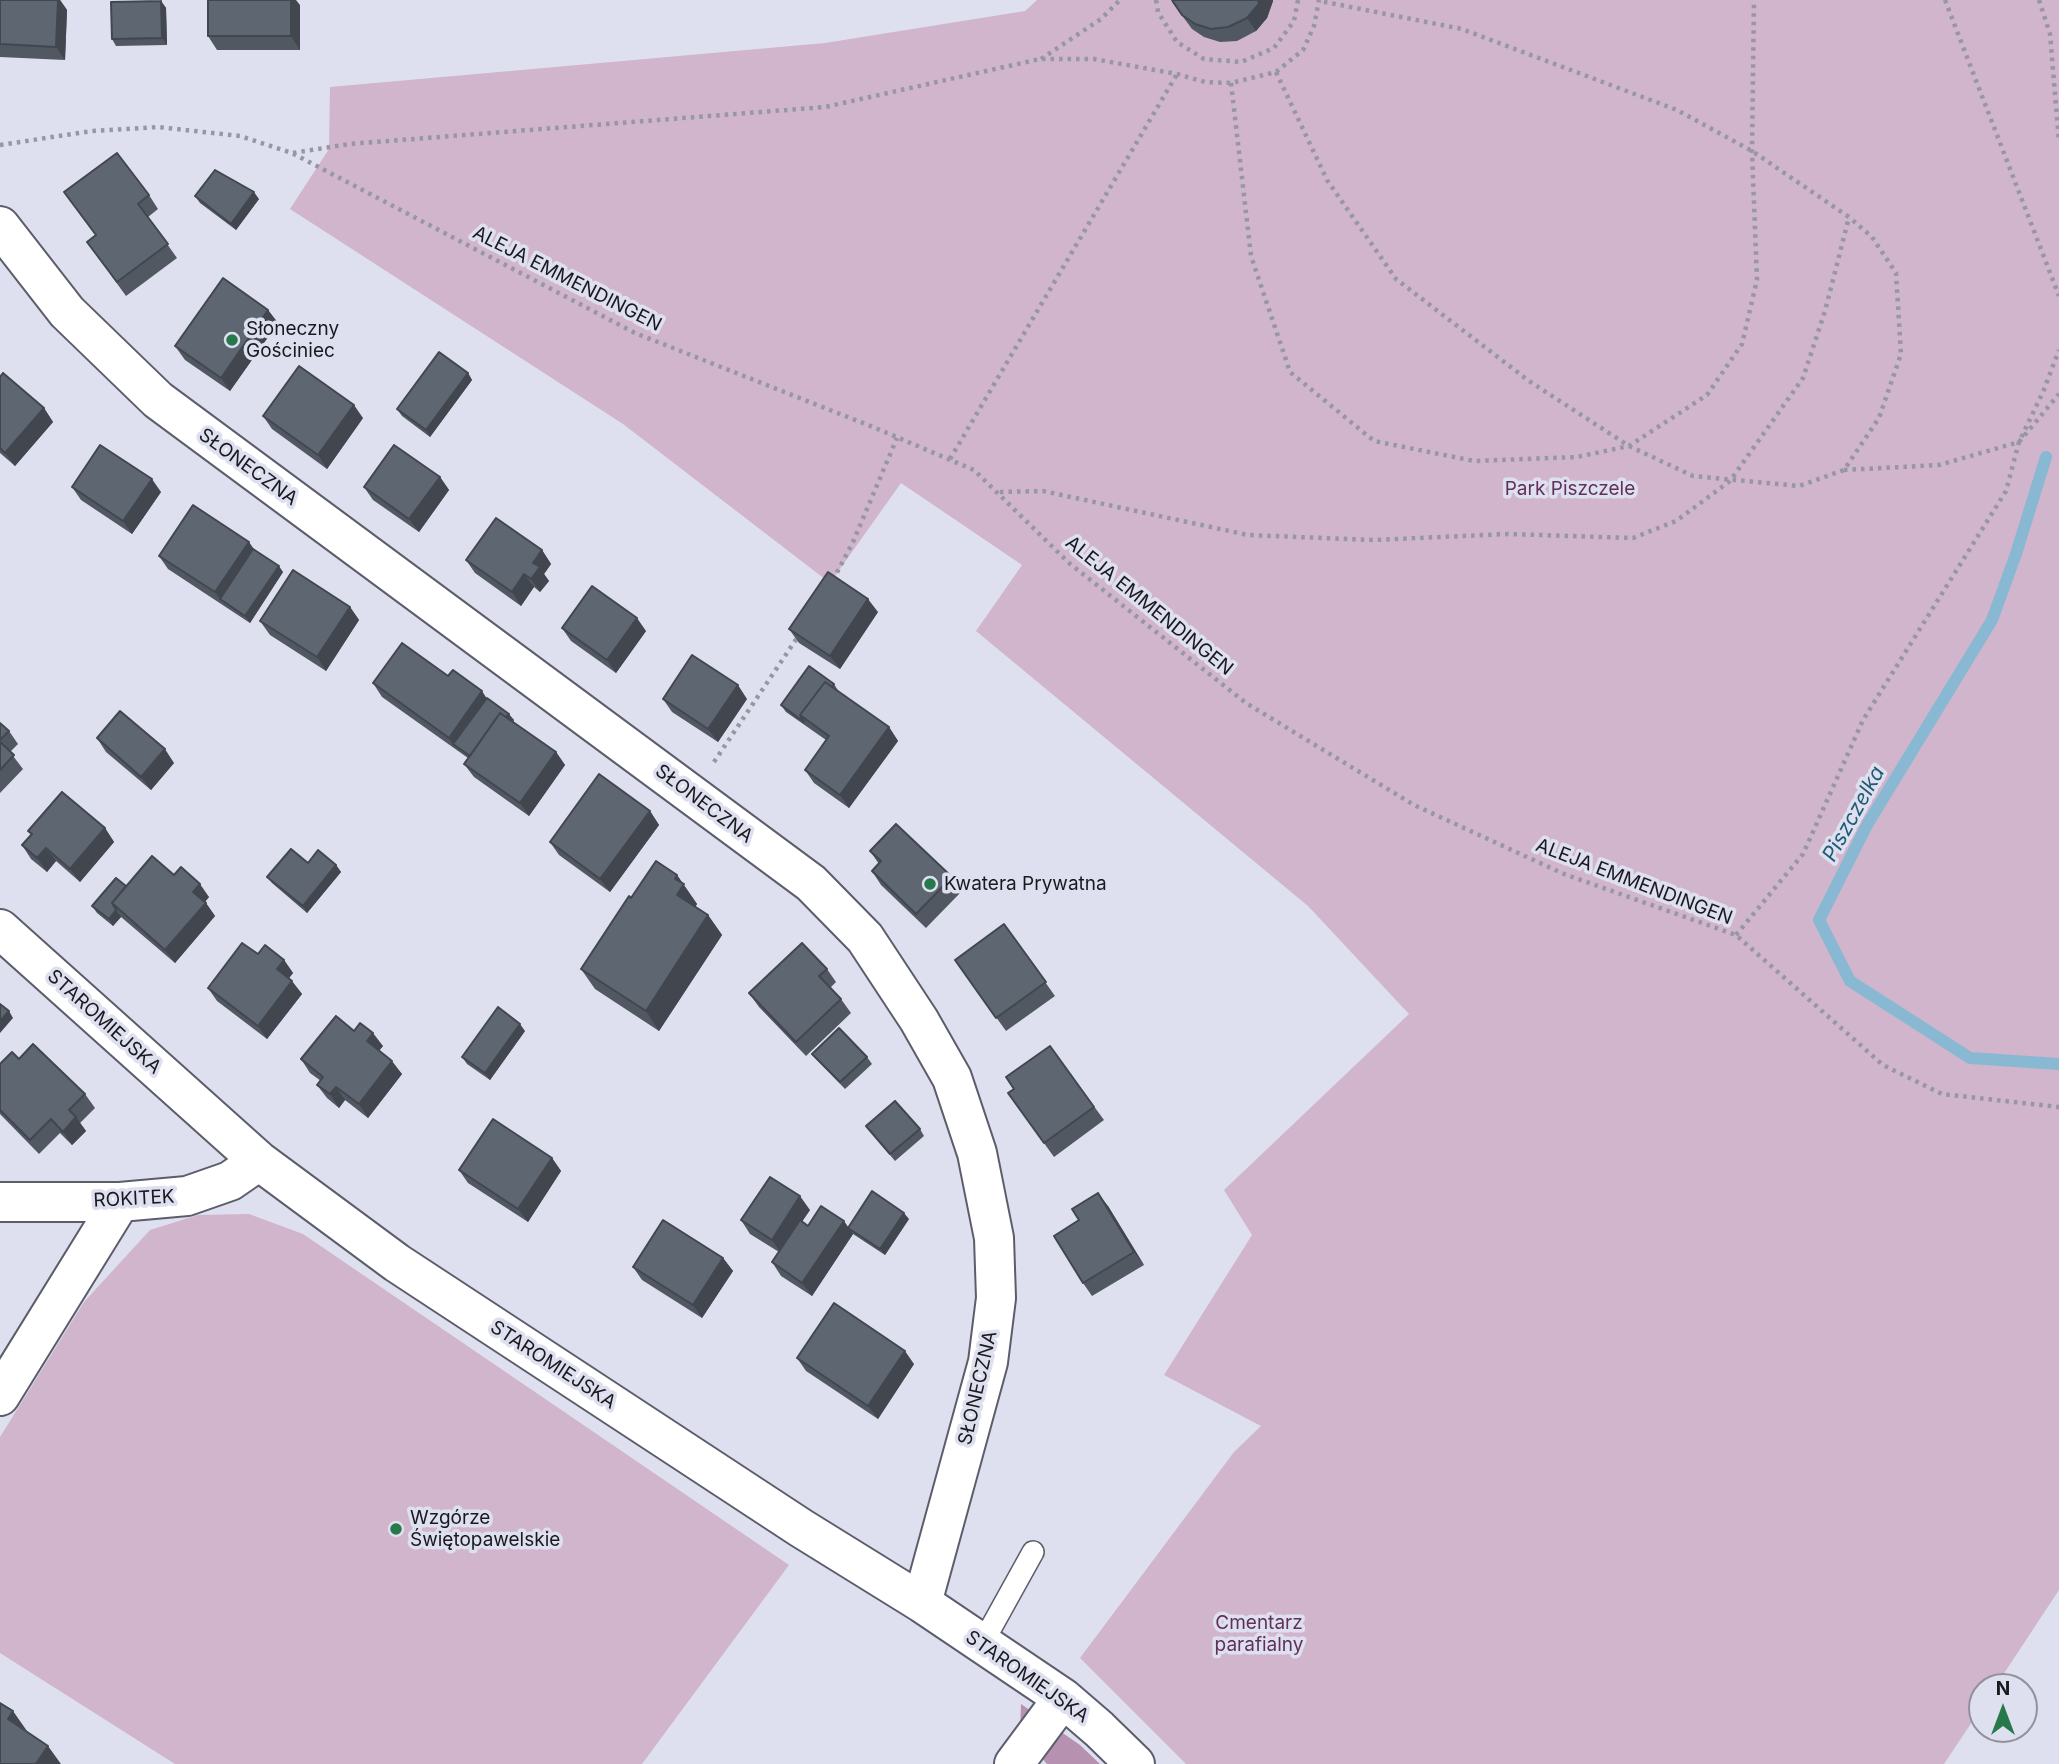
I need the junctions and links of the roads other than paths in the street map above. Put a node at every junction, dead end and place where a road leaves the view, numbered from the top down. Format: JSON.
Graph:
{"nodes":[{"id":1,"x":0,"y":226,"type":"edge"},
{"id":2,"x":0,"y":929,"type":"edge"},
{"id":3,"x":259,"y":1161,"type":"junction"},
{"id":4,"x":0,"y":1202,"type":"edge"},
{"id":5,"x":120,"y":1202,"type":"junction"},
{"id":6,"x":0,"y":1396,"type":"edge"},
{"id":7,"x":1033,"y":1552,"type":"dead end"},
{"id":8,"x":922,"y":1603,"type":"junction"},
{"id":9,"x":982,"y":1644,"type":"junction"},
{"id":10,"x":1063,"y":1698,"type":"junction"},
{"id":11,"x":1014,"y":1764,"type":"edge"},
{"id":12,"x":1135,"y":1764,"type":"edge"}],
"edges":[{"from":1,"to":8,"type":"street","name":"SŁONECZNA"},
{"from":2,"to":3,"type":"street","name":"STAROMIEJSKA"},
{"from":3,"to":5,"type":"street","name":"ROKITEK"},
{"from":3,"to":8,"type":"street","name":"STAROMIEJSKA"},
{"from":4,"to":5,"type":"street","name":"ROKITEK"},
{"from":5,"to":6,"type":"street"},
{"from":7,"to":9,"type":"lane"},
{"from":8,"to":9,"type":"street","name":"STAROMIEJSKA"},
{"from":9,"to":10,"type":"street","name":"STAROMIEJSKA"},
{"from":10,"to":11,"type":"street"},
{"from":10,"to":12,"type":"street","name":"STAROMIEJSKA"}]}
